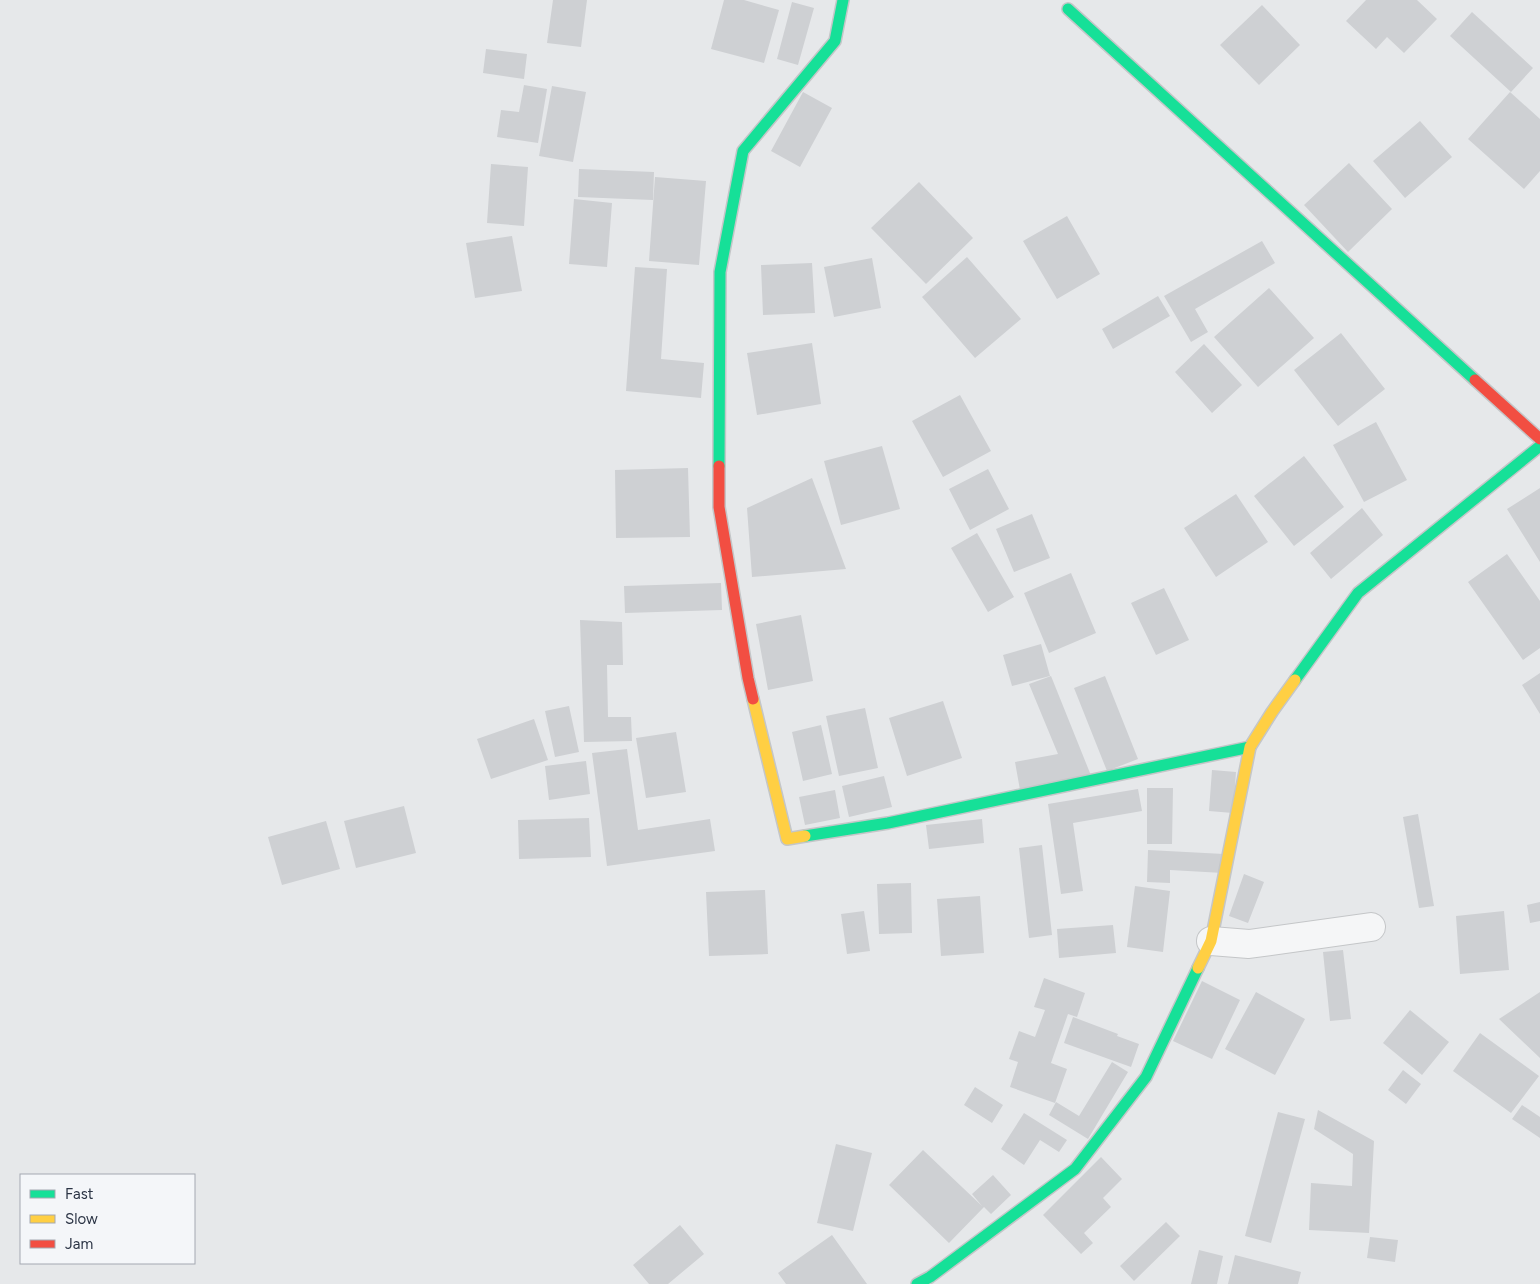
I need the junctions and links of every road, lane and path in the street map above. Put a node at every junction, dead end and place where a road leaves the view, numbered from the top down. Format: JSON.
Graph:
{"nodes":[{"id":1,"x":843,"y":0,"type":"edge"},
{"id":2,"x":1068,"y":9,"type":"dead end"},
{"id":3,"x":1540,"y":439,"type":"edge"},
{"id":4,"x":1540,"y":446,"type":"edge"},
{"id":5,"x":1250,"y":747,"type":"junction"},
{"id":6,"x":1371,"y":927,"type":"dead end"},
{"id":7,"x":1211,"y":941,"type":"junction"},
{"id":8,"x":917,"y":1284,"type":"edge"}],
"edges":[{"from":1,"to":5,"type":"street"},
{"from":2,"to":3,"type":"street"},
{"from":4,"to":5,"type":"street"},
{"from":5,"to":7,"type":"street"},
{"from":6,"to":7,"type":"street"},
{"from":7,"to":8,"type":"street"}]}
